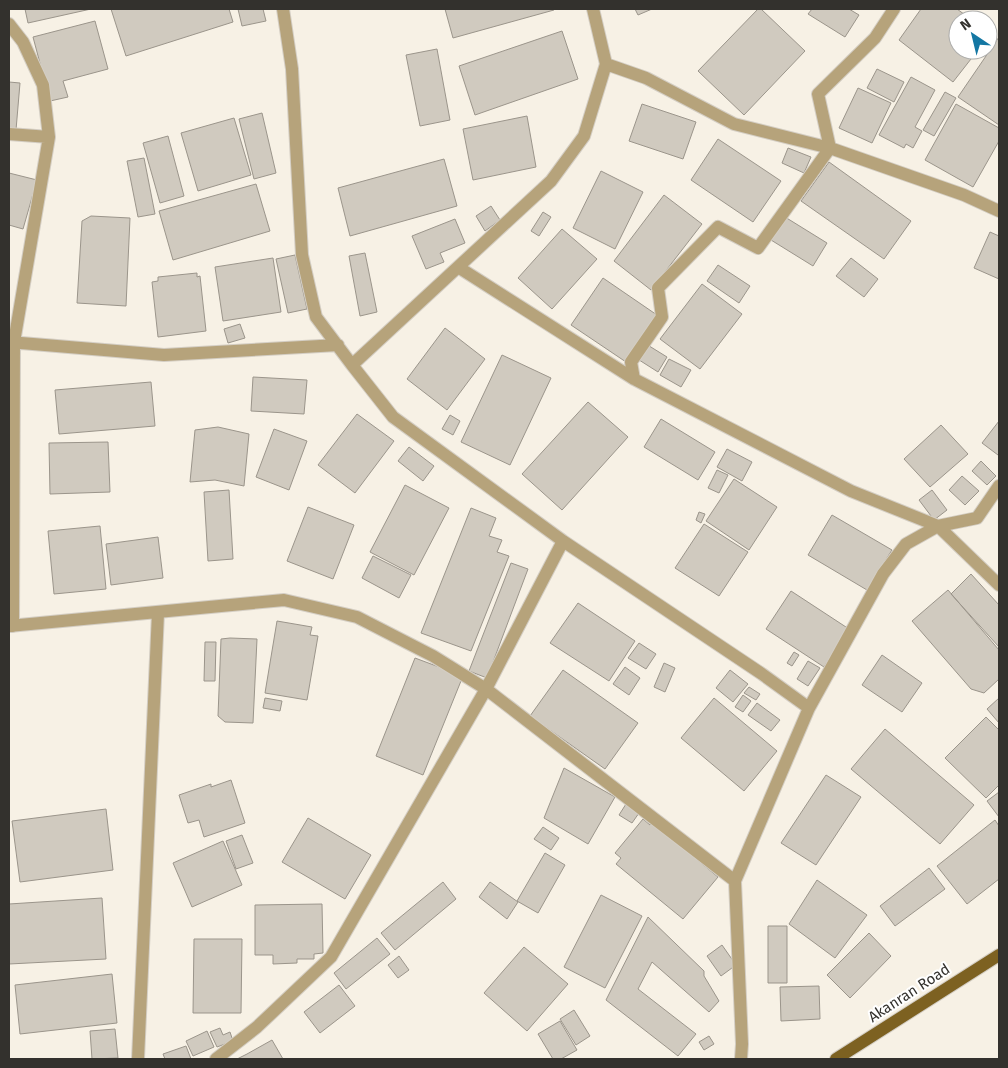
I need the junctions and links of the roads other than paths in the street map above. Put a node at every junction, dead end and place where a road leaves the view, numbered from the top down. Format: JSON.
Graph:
{"nodes":[{"id":1,"x":283,"y":9,"type":"edge"},
{"id":2,"x":592,"y":9,"type":"edge"},
{"id":3,"x":894,"y":9,"type":"edge"},
{"id":4,"x":9,"y":24,"type":"edge"},
{"id":5,"x":606,"y":64,"type":"junction"},
{"id":6,"x":9,"y":134,"type":"edge"},
{"id":7,"x":49,"y":137,"type":"junction"},
{"id":8,"x":830,"y":148,"type":"junction"},
{"id":9,"x":999,"y":211,"type":"edge"},
{"id":10,"x":458,"y":268,"type":"junction"},
{"id":11,"x":11,"y":342,"type":"edge"},
{"id":12,"x":338,"y":345,"type":"junction"},
{"id":13,"x":352,"y":365,"type":"junction"},
{"id":14,"x":634,"y":379,"type":"junction"},
{"id":15,"x":999,"y":486,"type":"edge"},
{"id":16,"x":938,"y":526,"type":"junction"},
{"id":17,"x":563,"y":541,"type":"junction"},
{"id":18,"x":999,"y":585,"type":"edge"},
{"id":19,"x":158,"y":613,"type":"junction"},
{"id":20,"x":11,"y":626,"type":"edge"},
{"id":21,"x":486,"y":689,"type":"junction"},
{"id":22,"x":809,"y":708,"type":"junction"},
{"id":23,"x":735,"y":881,"type":"junction"},
{"id":24,"x":999,"y":955,"type":"edge"},
{"id":25,"x":138,"y":1059,"type":"edge"},
{"id":26,"x":216,"y":1059,"type":"edge"},
{"id":27,"x":741,"y":1059,"type":"edge"},
{"id":28,"x":836,"y":1059,"type":"edge"}],
"edges":[{"from":1,"to":12,"type":"street"},
{"from":2,"to":5,"type":"street"},
{"from":3,"to":8,"type":"street"},
{"from":4,"to":7,"type":"street"},
{"from":5,"to":8,"type":"street"},
{"from":5,"to":10,"type":"street"},
{"from":6,"to":7,"type":"street"},
{"from":7,"to":11,"type":"street"},
{"from":8,"to":9,"type":"street"},
{"from":8,"to":14,"type":"street"},
{"from":10,"to":13,"type":"street"},
{"from":10,"to":14,"type":"street"},
{"from":11,"to":12,"type":"street"},
{"from":11,"to":20,"type":"street"},
{"from":12,"to":13,"type":"street"},
{"from":13,"to":17,"type":"street"},
{"from":14,"to":16,"type":"street"},
{"from":15,"to":16,"type":"street"},
{"from":16,"to":18,"type":"street"},
{"from":16,"to":22,"type":"street"},
{"from":17,"to":21,"type":"street"},
{"from":17,"to":22,"type":"street"},
{"from":19,"to":20,"type":"street"},
{"from":19,"to":21,"type":"street"},
{"from":19,"to":25,"type":"street"},
{"from":21,"to":23,"type":"street"},
{"from":21,"to":26,"type":"street"},
{"from":22,"to":23,"type":"street"},
{"from":23,"to":27,"type":"street"},
{"from":24,"to":28,"type":"main road","name":"Akanran Road"}]}
